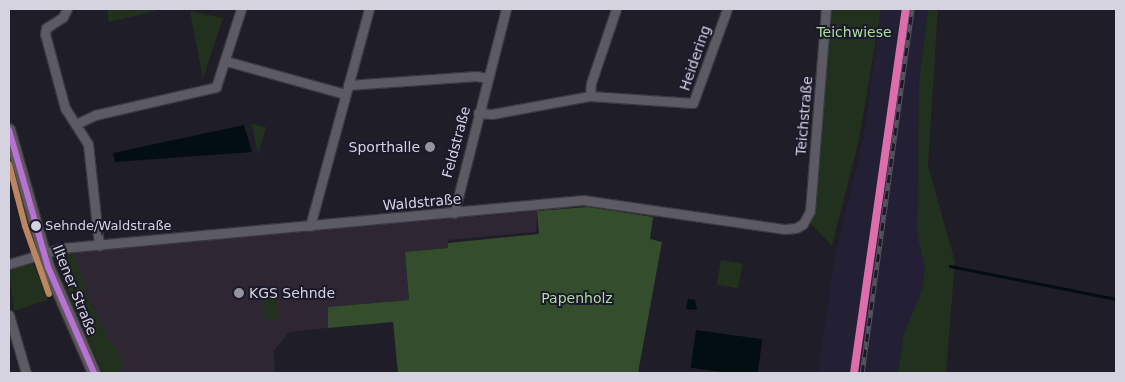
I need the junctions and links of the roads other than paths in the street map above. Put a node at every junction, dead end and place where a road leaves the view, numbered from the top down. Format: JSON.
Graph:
{"nodes":[{"id":1,"x":67,"y":9,"type":"edge"},
{"id":2,"x":240,"y":9,"type":"edge"},
{"id":3,"x":369,"y":9,"type":"edge"},
{"id":4,"x":506,"y":9,"type":"edge"},
{"id":5,"x":616,"y":9,"type":"edge"},
{"id":6,"x":727,"y":9,"type":"edge"},
{"id":7,"x":826,"y":9,"type":"edge"},
{"id":8,"x":226,"y":62,"type":"junction"},
{"id":9,"x":486,"y":78,"type":"junction"},
{"id":10,"x":347,"y":90,"type":"junction"},
{"id":11,"x":590,"y":96,"type":"junction"},
{"id":12,"x":478,"y":113,"type":"junction"},
{"id":13,"x":76,"y":124,"type":"junction"},
{"id":14,"x":9,"y":130,"type":"edge"},
{"id":15,"x":454,"y":213,"type":"junction"},
{"id":16,"x":803,"y":224,"type":"joint"},
{"id":17,"x":310,"y":226,"type":"junction"},
{"id":18,"x":99,"y":245,"type":"junction"},
{"id":19,"x":43,"y":253,"type":"junction"},
{"id":20,"x":9,"y":264,"type":"edge"},
{"id":21,"x":9,"y":320,"type":"edge"},
{"id":22,"x":26,"y":373,"type":"edge"},
{"id":23,"x":94,"y":373,"type":"edge"}],
"edges":[{"from":1,"to":13,"type":"street"},
{"from":2,"to":8,"type":"street"},
{"from":3,"to":10,"type":"street"},
{"from":4,"to":9,"type":"street","name":"Feldstraße"},
{"from":5,"to":11,"type":"street"},
{"from":6,"to":11,"type":"street","name":"Heidering"},
{"from":7,"to":16,"type":"street","name":"Teichstraße"},
{"from":8,"to":10,"type":"street"},
{"from":8,"to":13,"type":"street"},
{"from":9,"to":10,"type":"street"},
{"from":9,"to":12,"type":"street","name":"Feldstraße"},
{"from":10,"to":17,"type":"street"},
{"from":11,"to":12,"type":"street","name":"Heidering"},
{"from":12,"to":15,"type":"street","name":"Feldstraße"},
{"from":13,"to":18,"type":"street"},
{"from":14,"to":19,"type":"main road","name":"Iltener Straße"},
{"from":15,"to":16,"type":"street","name":"Waldstraße"},
{"from":15,"to":17,"type":"street","name":"Waldstraße"},
{"from":17,"to":18,"type":"street","name":"Waldstraße"},
{"from":18,"to":19,"type":"street","name":"Waldstraße"},
{"from":19,"to":20,"type":"street","name":"Waldstraße"},
{"from":19,"to":23,"type":"main road","name":"Iltener Straße"},
{"from":21,"to":22,"type":"street"}]}
